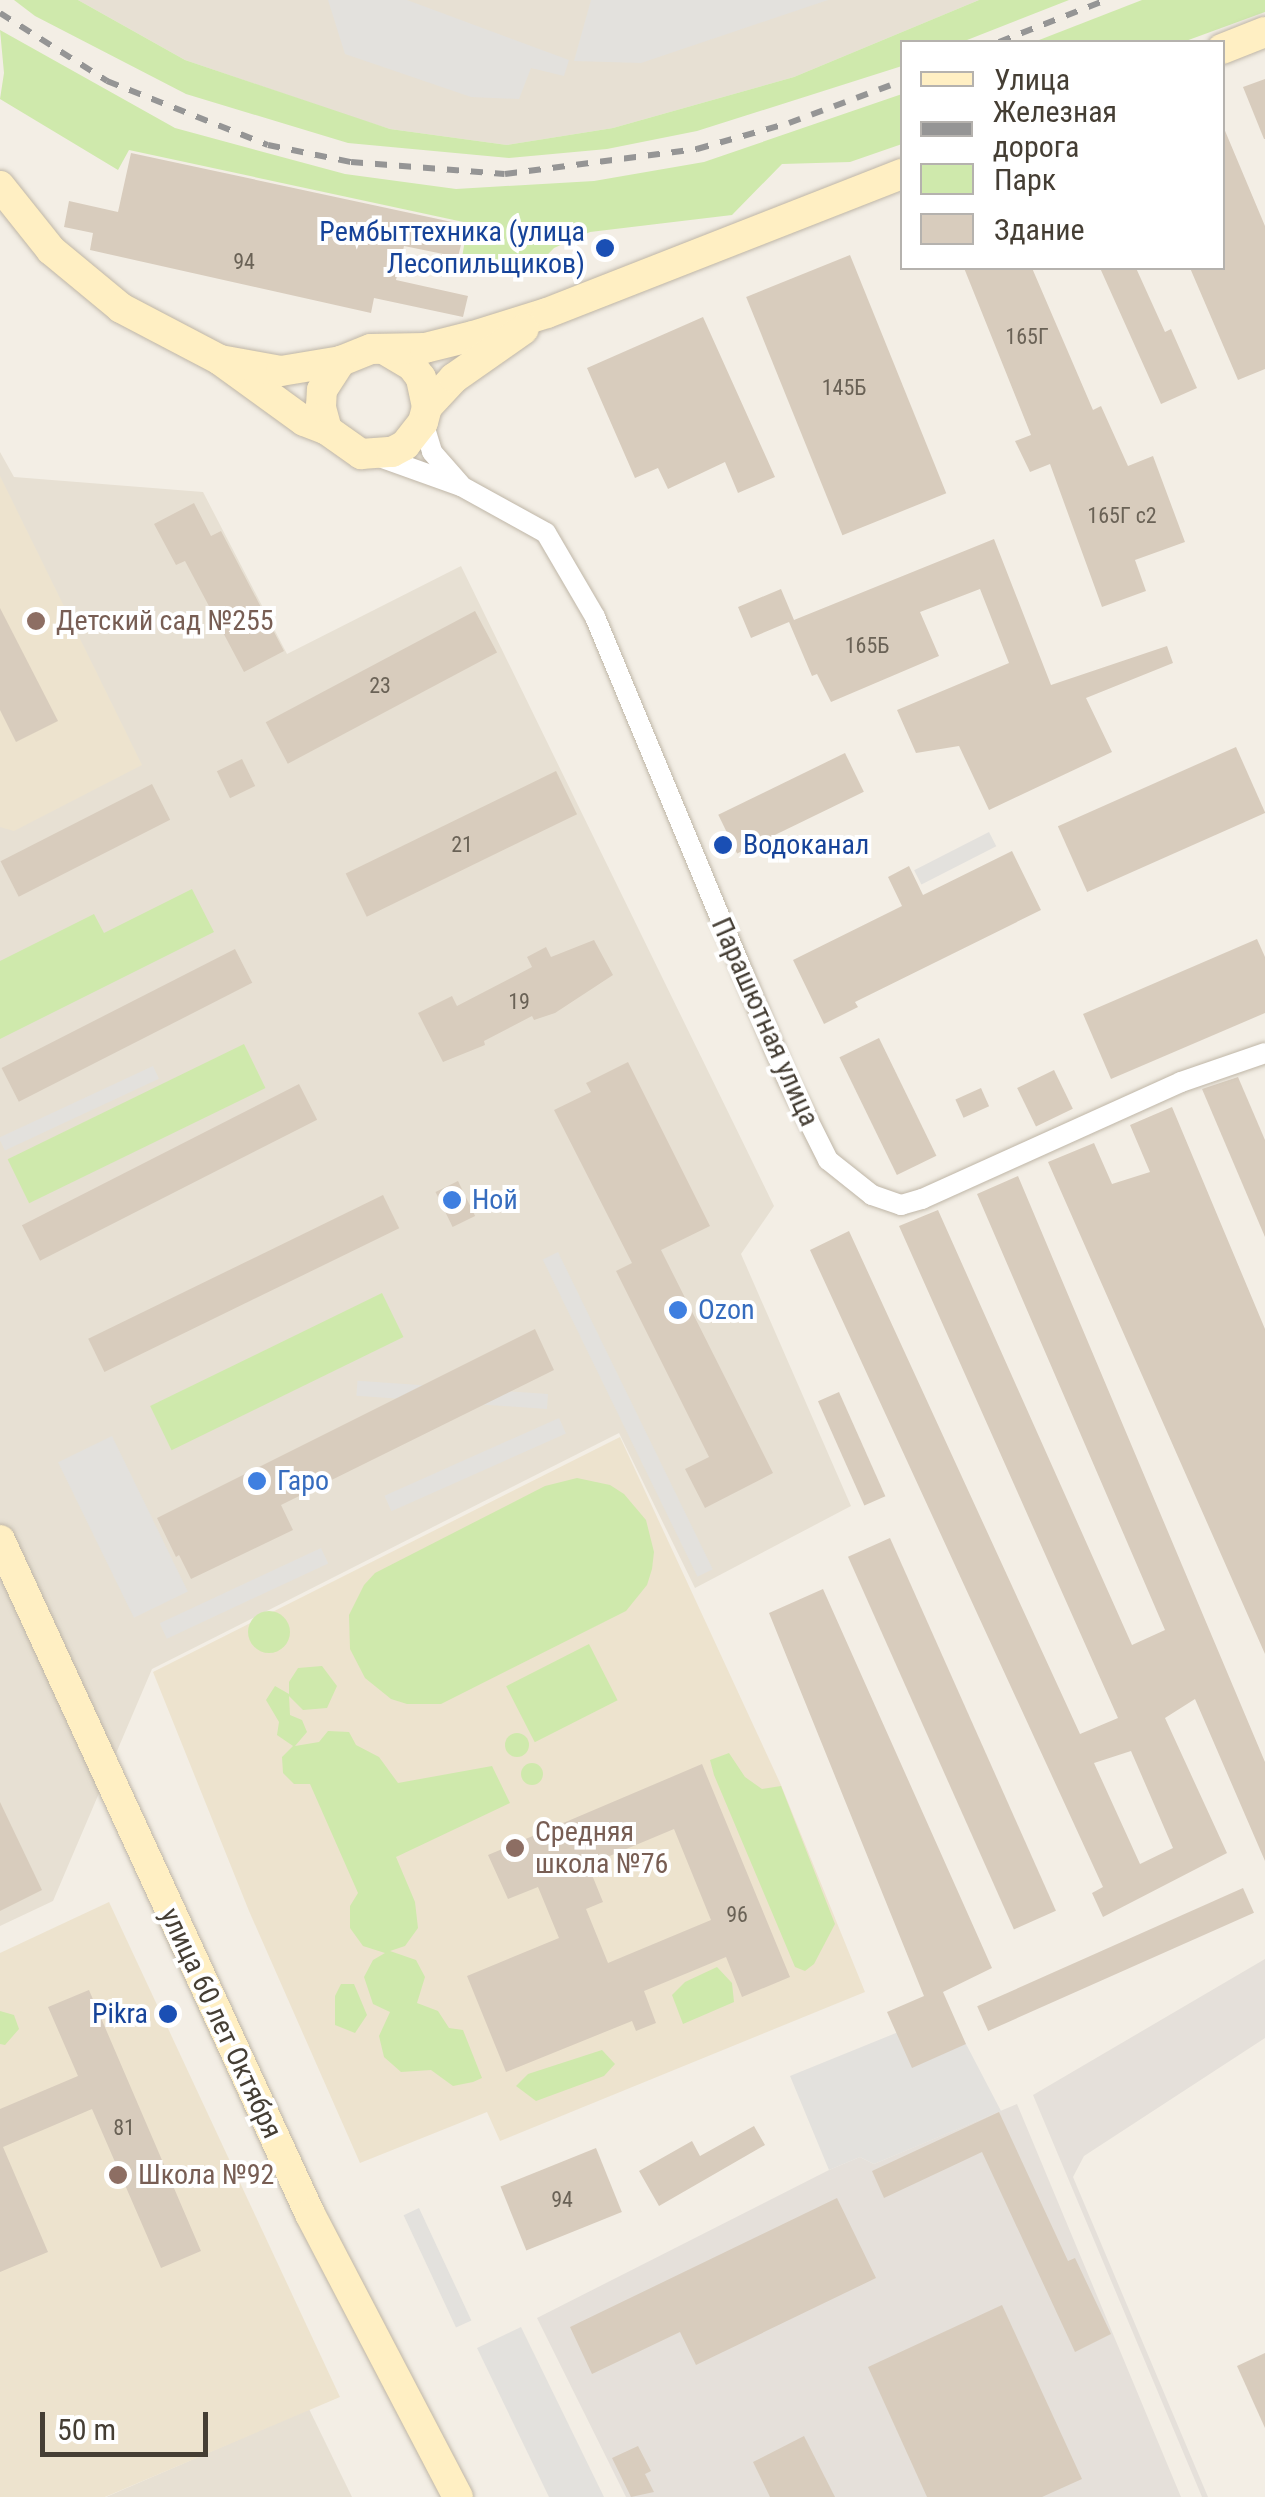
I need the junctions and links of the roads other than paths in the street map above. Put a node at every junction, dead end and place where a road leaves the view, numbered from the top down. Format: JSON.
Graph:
{"nodes":[{"id":1,"x":1265,"y":32,"type":"edge"},
{"id":2,"x":1225,"y":48,"type":"edge"},
{"id":3,"x":900,"y":175,"type":"edge"},
{"id":4,"x":0,"y":186,"type":"edge"},
{"id":5,"x":547,"y":313,"type":"junction"},
{"id":6,"x":387,"y":351,"type":"junction"},
{"id":7,"x":220,"y":360,"type":"junction"},
{"id":8,"x":341,"y":360,"type":"junction"},
{"id":9,"x":425,"y":414,"type":"junction"},
{"id":10,"x":327,"y":430,"type":"junction"},
{"id":11,"x":377,"y":456,"type":"junction"},
{"id":12,"x":461,"y":486,"type":"junction"},
{"id":13,"x":1265,"y":1053,"type":"edge"},
{"id":14,"x":0,"y":1540,"type":"edge"},
{"id":15,"x":458,"y":2497,"type":"edge"}],
"edges":[{"from":1,"to":2,"type":"main road"},
{"from":3,"to":5,"type":"main road"},
{"from":4,"to":7,"type":"main road"},
{"from":5,"to":6,"type":"main road"},
{"from":5,"to":9,"type":"main road"},
{"from":6,"to":8,"type":"main road"},
{"from":6,"to":9,"type":"main road"},
{"from":7,"to":8,"type":"main road"},
{"from":7,"to":10,"type":"main road"},
{"from":8,"to":10,"type":"main road"},
{"from":9,"to":11,"type":"main road"},
{"from":9,"to":12,"type":"street"},
{"from":10,"to":11,"type":"main road"},
{"from":11,"to":12,"type":"street"},
{"from":12,"to":13,"type":"street","name":"Парашютная улица"},
{"from":14,"to":15,"type":"main road","name":"улица 60 лет Октября"}]}
